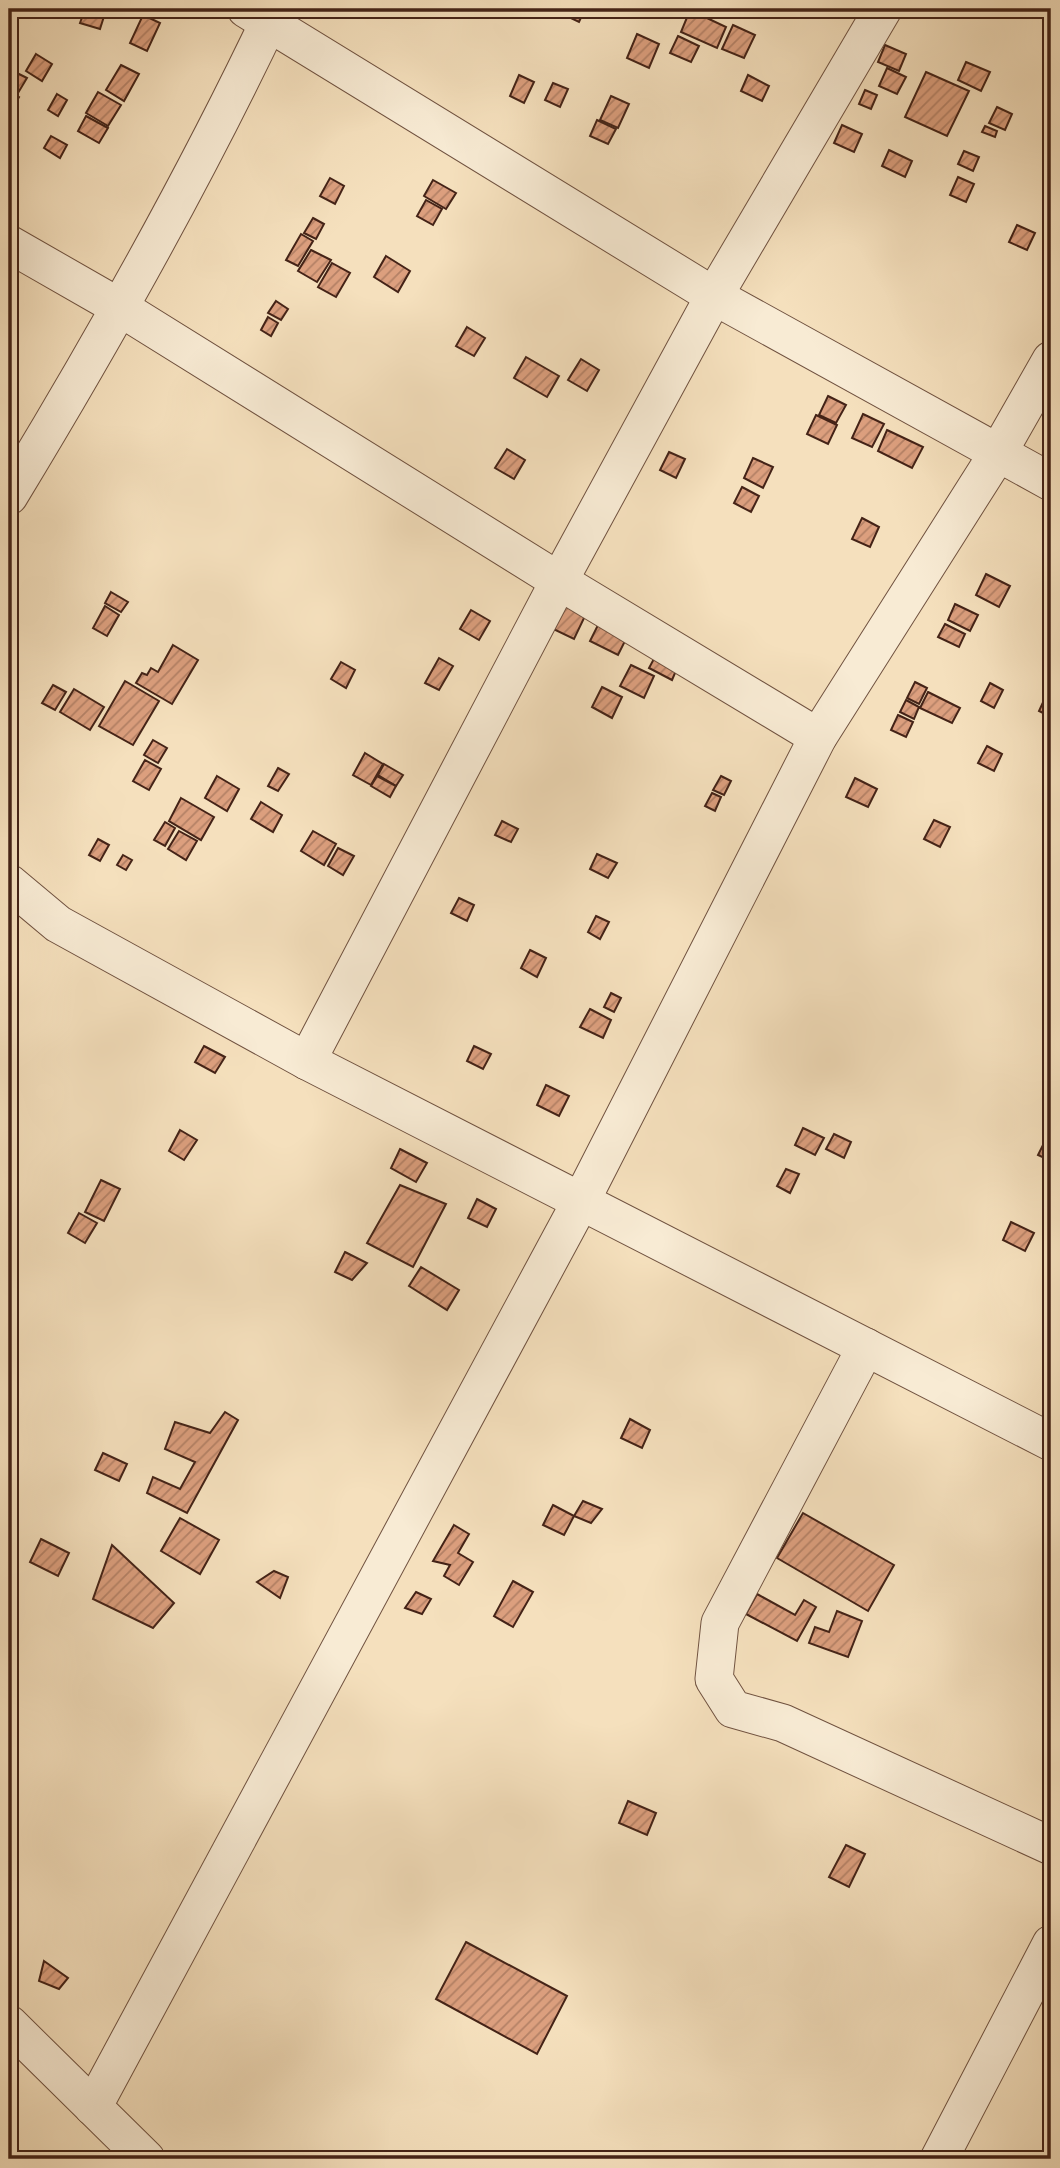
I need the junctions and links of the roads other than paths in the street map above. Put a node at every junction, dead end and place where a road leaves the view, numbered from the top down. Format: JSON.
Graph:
{"nodes":[{"id":1,"x":883,"y":9,"type":"edge"},
{"id":2,"x":264,"y":13,"type":"edge"},
{"id":3,"x":9,"y":244,"type":"edge"},
{"id":4,"x":714,"y":296,"type":"junction"},
{"id":5,"x":119,"y":307,"type":"junction"},
{"id":6,"x":1051,"y":360,"type":"edge"},
{"id":7,"x":998,"y":453,"type":"junction"},
{"id":8,"x":1051,"y":482,"type":"edge"},
{"id":9,"x":9,"y":496,"type":"edge"},
{"id":10,"x":559,"y":581,"type":"junction"},
{"id":11,"x":818,"y":737,"type":"junction"},
{"id":12,"x":9,"y":883,"type":"edge"},
{"id":13,"x":307,"y":1061,"type":"junction"},
{"id":14,"x":581,"y":1201,"type":"junction"},
{"id":15,"x":866,"y":1347,"type":"junction"},
{"id":16,"x":1051,"y":1442,"type":"edge"},
{"id":17,"x":1051,"y":1846,"type":"edge"},
{"id":18,"x":1051,"y":1944,"type":"edge"},
{"id":19,"x":1051,"y":2007,"type":"edge"},
{"id":20,"x":1013,"y":2015,"type":"junction"},
{"id":21,"x":9,"y":2024,"type":"edge"},
{"id":22,"x":93,"y":2107,"type":"junction"},
{"id":23,"x":146,"y":2159,"type":"edge"},
{"id":24,"x":939,"y":2159,"type":"edge"}],
"edges":[{"from":1,"to":4,"type":"street"},
{"from":2,"to":4,"type":"street"},
{"from":2,"to":5,"type":"street"},
{"from":3,"to":5,"type":"street"},
{"from":4,"to":7,"type":"street"},
{"from":4,"to":10,"type":"street"},
{"from":5,"to":9,"type":"street"},
{"from":5,"to":10,"type":"street"},
{"from":6,"to":7,"type":"street"},
{"from":7,"to":8,"type":"street"},
{"from":7,"to":11,"type":"street"},
{"from":10,"to":11,"type":"street"},
{"from":10,"to":13,"type":"street"},
{"from":11,"to":14,"type":"street"},
{"from":12,"to":13,"type":"street"},
{"from":13,"to":14,"type":"street"},
{"from":14,"to":15,"type":"street"},
{"from":14,"to":22,"type":"street"},
{"from":15,"to":16,"type":"street"},
{"from":15,"to":17,"type":"street"},
{"from":18,"to":20,"type":"street"},
{"from":19,"to":20,"type":"street"},
{"from":20,"to":24,"type":"street"},
{"from":21,"to":22,"type":"street"},
{"from":22,"to":23,"type":"street"}]}
